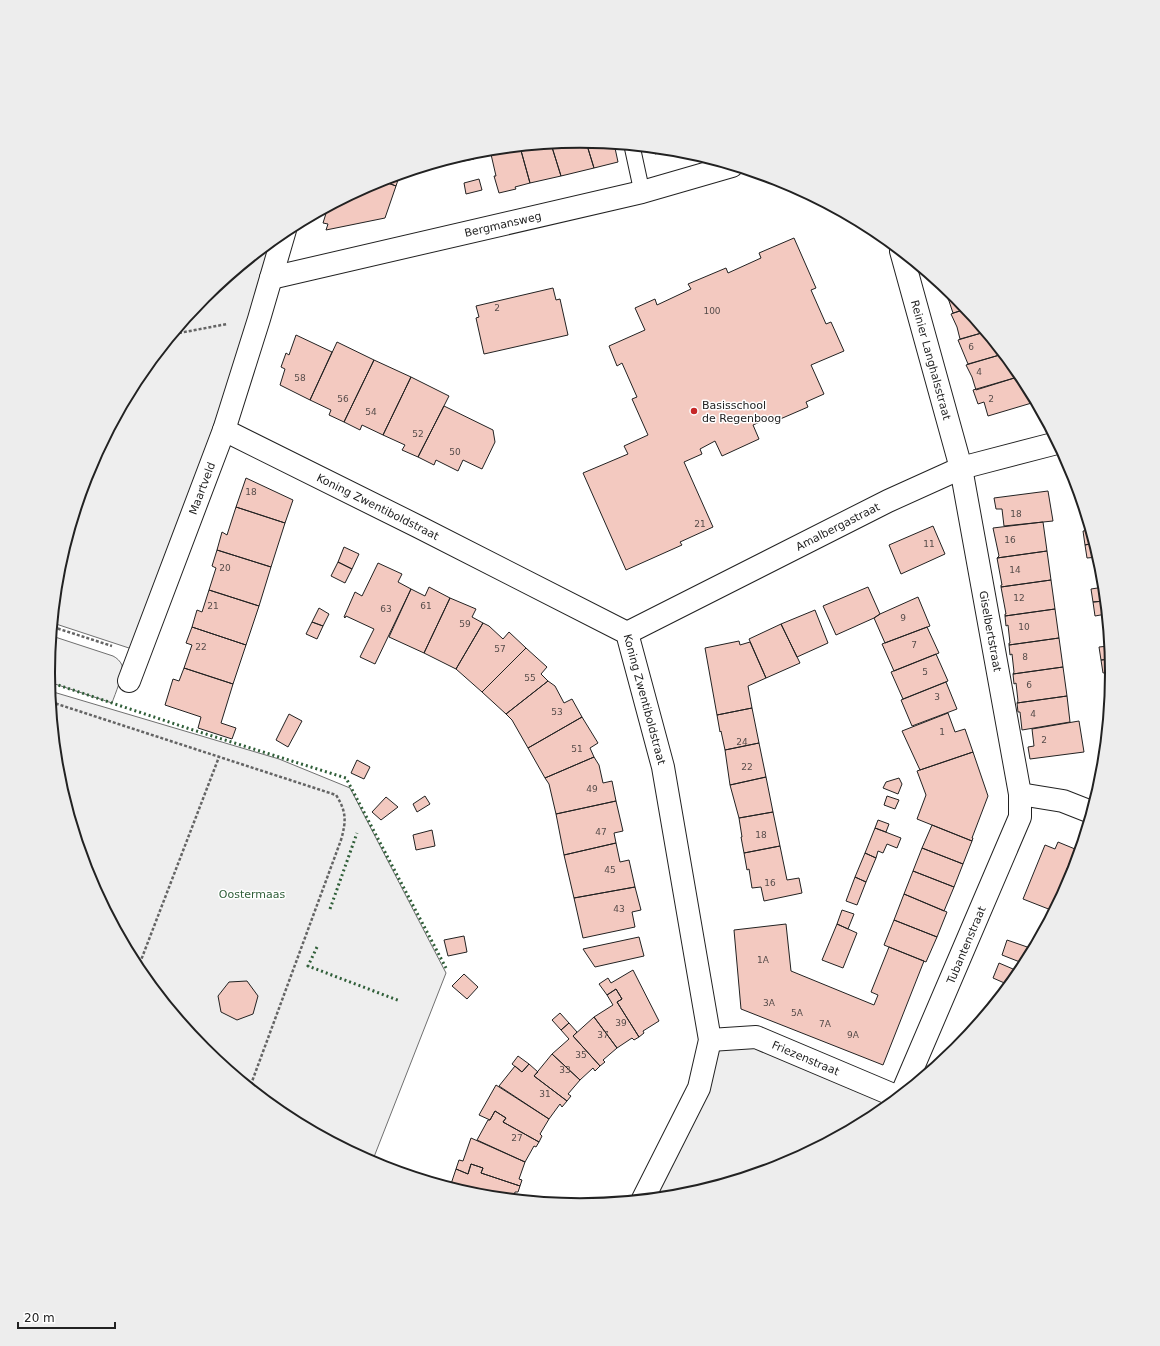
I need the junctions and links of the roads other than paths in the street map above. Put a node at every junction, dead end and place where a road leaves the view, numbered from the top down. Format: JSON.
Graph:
{"nodes":[{"id":1,"x":633,"y":151,"type":"edge"},
{"id":2,"x":724,"y":168,"type":"edge"},
{"id":3,"x":642,"y":192,"type":"junction"},
{"id":4,"x":282,"y":240,"type":"edge"},
{"id":5,"x":903,"y":259,"type":"edge"},
{"id":6,"x":271,"y":278,"type":"junction"},
{"id":7,"x":224,"y":430,"type":"junction"},
{"id":8,"x":1052,"y":444,"type":"edge"},
{"id":9,"x":961,"y":468,"type":"junction"},
{"id":10,"x":627,"y":633,"type":"junction"},
{"id":11,"x":129,"y":681,"type":"dead end"},
{"id":12,"x":1020,"y":794,"type":"junction"},
{"id":13,"x":1087,"y":810,"type":"edge"},
{"id":14,"x":710,"y":1040,"type":"junction"},
{"id":15,"x":905,"y":1086,"type":"edge"},
{"id":16,"x":893,"y":1095,"type":"edge"},
{"id":17,"x":644,"y":1194,"type":"edge"}],
"edges":[{"from":1,"to":3,"type":"lane"},
{"from":2,"to":3,"type":"street","name":"Bergmansweg"},
{"from":3,"to":6,"type":"street","name":"Bergmansweg"},
{"from":4,"to":6,"type":"street","name":"Maartveld"},
{"from":5,"to":9,"type":"street","name":"Reinier Langhalsstraat"},
{"from":6,"to":7,"type":"street","name":"Maartveld"},
{"from":7,"to":10,"type":"street","name":"Koning Zwentiboldstraat"},
{"from":7,"to":11,"type":"street","name":"Maartveld"},
{"from":8,"to":9,"type":"street","name":"Amalbergastraat"},
{"from":9,"to":10,"type":"street","name":"Amalbergastraat"},
{"from":9,"to":12,"type":"street","name":"Giselbertstraat"},
{"from":10,"to":14,"type":"street","name":"Koning Zwentiboldstraat"},
{"from":12,"to":13,"type":"street"},
{"from":12,"to":15,"type":"street","name":"Tubantenstraat"},
{"from":14,"to":16,"type":"street","name":"Friezenstraat"},
{"from":14,"to":17,"type":"street","name":"Koning Zwentiboldstraat"}]}
